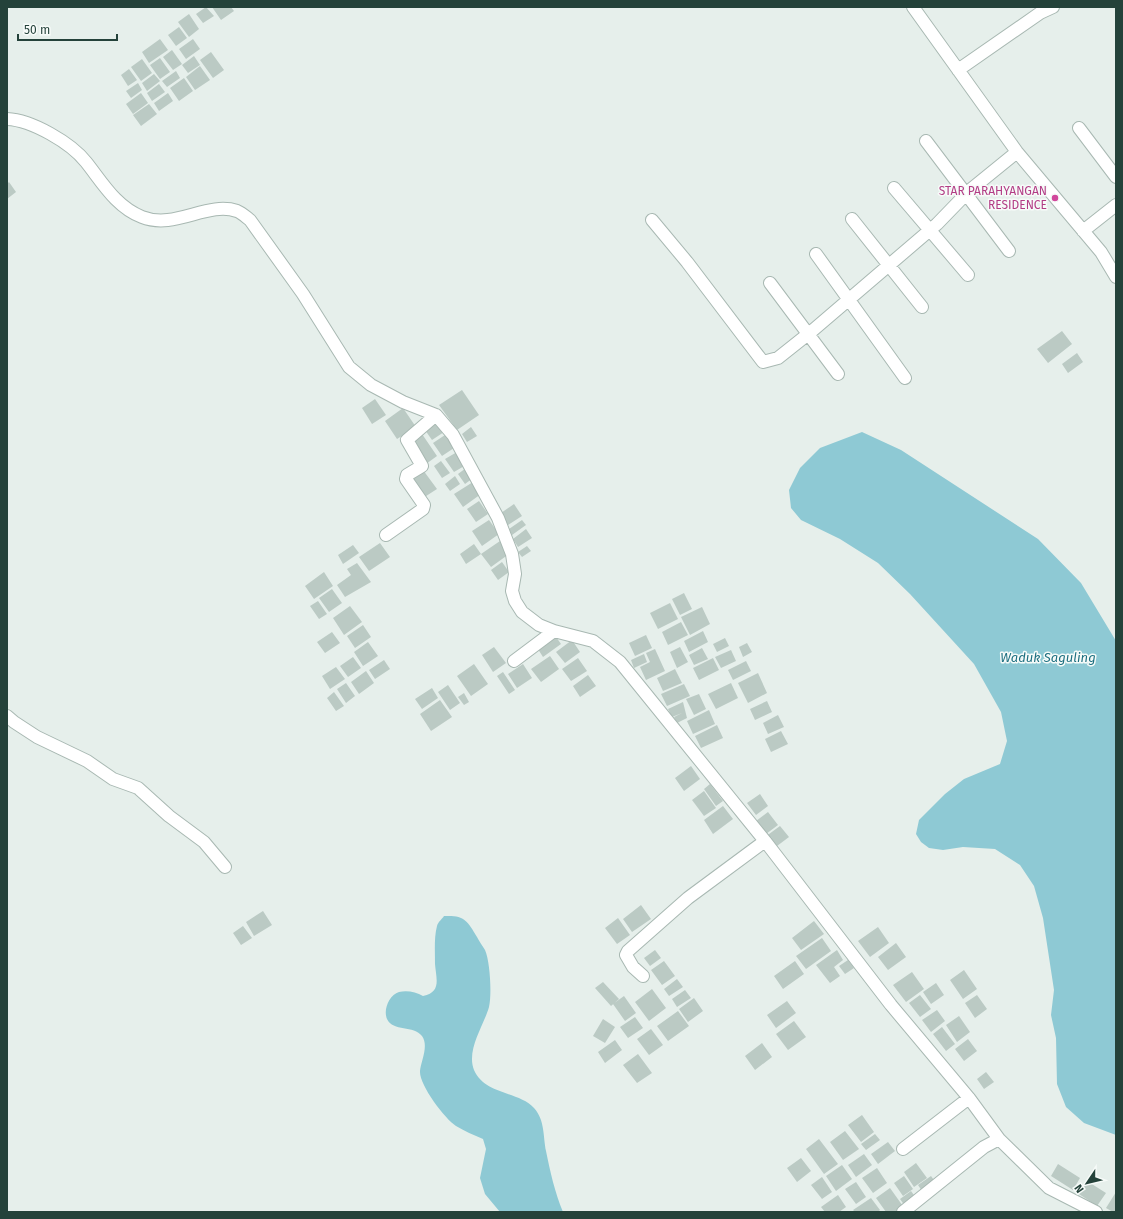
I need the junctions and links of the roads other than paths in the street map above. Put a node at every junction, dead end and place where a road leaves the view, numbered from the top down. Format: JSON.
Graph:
{"nodes":[{"id":1,"x":913,"y":7,"type":"edge"},
{"id":2,"x":1053,"y":7,"type":"edge"},
{"id":3,"x":958,"y":70,"type":"junction"},
{"id":4,"x":7,"y":119,"type":"edge"},
{"id":5,"x":1078,"y":128,"type":"dead end"},
{"id":6,"x":926,"y":141,"type":"dead end"},
{"id":7,"x":1017,"y":152,"type":"junction"},
{"id":8,"x":1116,"y":177,"type":"edge"},
{"id":9,"x":894,"y":188,"type":"dead end"},
{"id":10,"x":966,"y":194,"type":"junction"},
{"id":11,"x":1116,"y":204,"type":"edge"},
{"id":12,"x":852,"y":219,"type":"dead end"},
{"id":13,"x":652,"y":220,"type":"dead end"},
{"id":14,"x":930,"y":230,"type":"junction"},
{"id":15,"x":1084,"y":231,"type":"junction"},
{"id":16,"x":1009,"y":251,"type":"dead end"},
{"id":17,"x":816,"y":254,"type":"dead end"},
{"id":18,"x":890,"y":264,"type":"junction"},
{"id":19,"x":968,"y":275,"type":"dead end"},
{"id":20,"x":1116,"y":277,"type":"edge"},
{"id":21,"x":770,"y":283,"type":"dead end"},
{"id":22,"x":849,"y":299,"type":"junction"},
{"id":23,"x":922,"y":307,"type":"dead end"},
{"id":24,"x":808,"y":334,"type":"junction"},
{"id":25,"x":838,"y":374,"type":"dead end"},
{"id":26,"x":904,"y":378,"type":"dead end"},
{"id":27,"x":436,"y":415,"type":"junction"},
{"id":28,"x":386,"y":534,"type":"dead end"},
{"id":29,"x":554,"y":631,"type":"junction"},
{"id":30,"x":514,"y":661,"type":"dead end"},
{"id":31,"x":7,"y":716,"type":"edge"},
{"id":32,"x":765,"y":841,"type":"junction"},
{"id":33,"x":225,"y":867,"type":"dead end"},
{"id":34,"x":644,"y":976,"type":"dead end"},
{"id":35,"x":969,"y":1098,"type":"junction"},
{"id":36,"x":999,"y":1139,"type":"junction"},
{"id":37,"x":903,"y":1149,"type":"dead end"},
{"id":38,"x":903,"y":1212,"type":"edge"},
{"id":39,"x":1096,"y":1212,"type":"edge"}],
"edges":[{"from":1,"to":3,"type":"street"},
{"from":2,"to":3,"type":"street"},
{"from":3,"to":7,"type":"street"},
{"from":4,"to":27,"type":"street"},
{"from":5,"to":8,"type":"street"},
{"from":6,"to":10,"type":"street"},
{"from":7,"to":10,"type":"street"},
{"from":7,"to":15,"type":"street"},
{"from":9,"to":14,"type":"street"},
{"from":10,"to":14,"type":"street"},
{"from":10,"to":16,"type":"street"},
{"from":11,"to":15,"type":"street"},
{"from":12,"to":18,"type":"street"},
{"from":13,"to":24,"type":"street"},
{"from":14,"to":18,"type":"street"},
{"from":14,"to":19,"type":"street"},
{"from":15,"to":20,"type":"street"},
{"from":17,"to":22,"type":"street"},
{"from":18,"to":22,"type":"street"},
{"from":18,"to":23,"type":"street"},
{"from":21,"to":24,"type":"street"},
{"from":22,"to":24,"type":"street"},
{"from":22,"to":26,"type":"street"},
{"from":24,"to":25,"type":"street"},
{"from":27,"to":28,"type":"street"},
{"from":27,"to":29,"type":"street"},
{"from":29,"to":30,"type":"street"},
{"from":29,"to":32,"type":"street"},
{"from":31,"to":33,"type":"street"},
{"from":32,"to":34,"type":"street"},
{"from":32,"to":35,"type":"street"},
{"from":35,"to":36,"type":"street"},
{"from":35,"to":37,"type":"street"},
{"from":36,"to":38,"type":"street"},
{"from":36,"to":39,"type":"street"}]}
